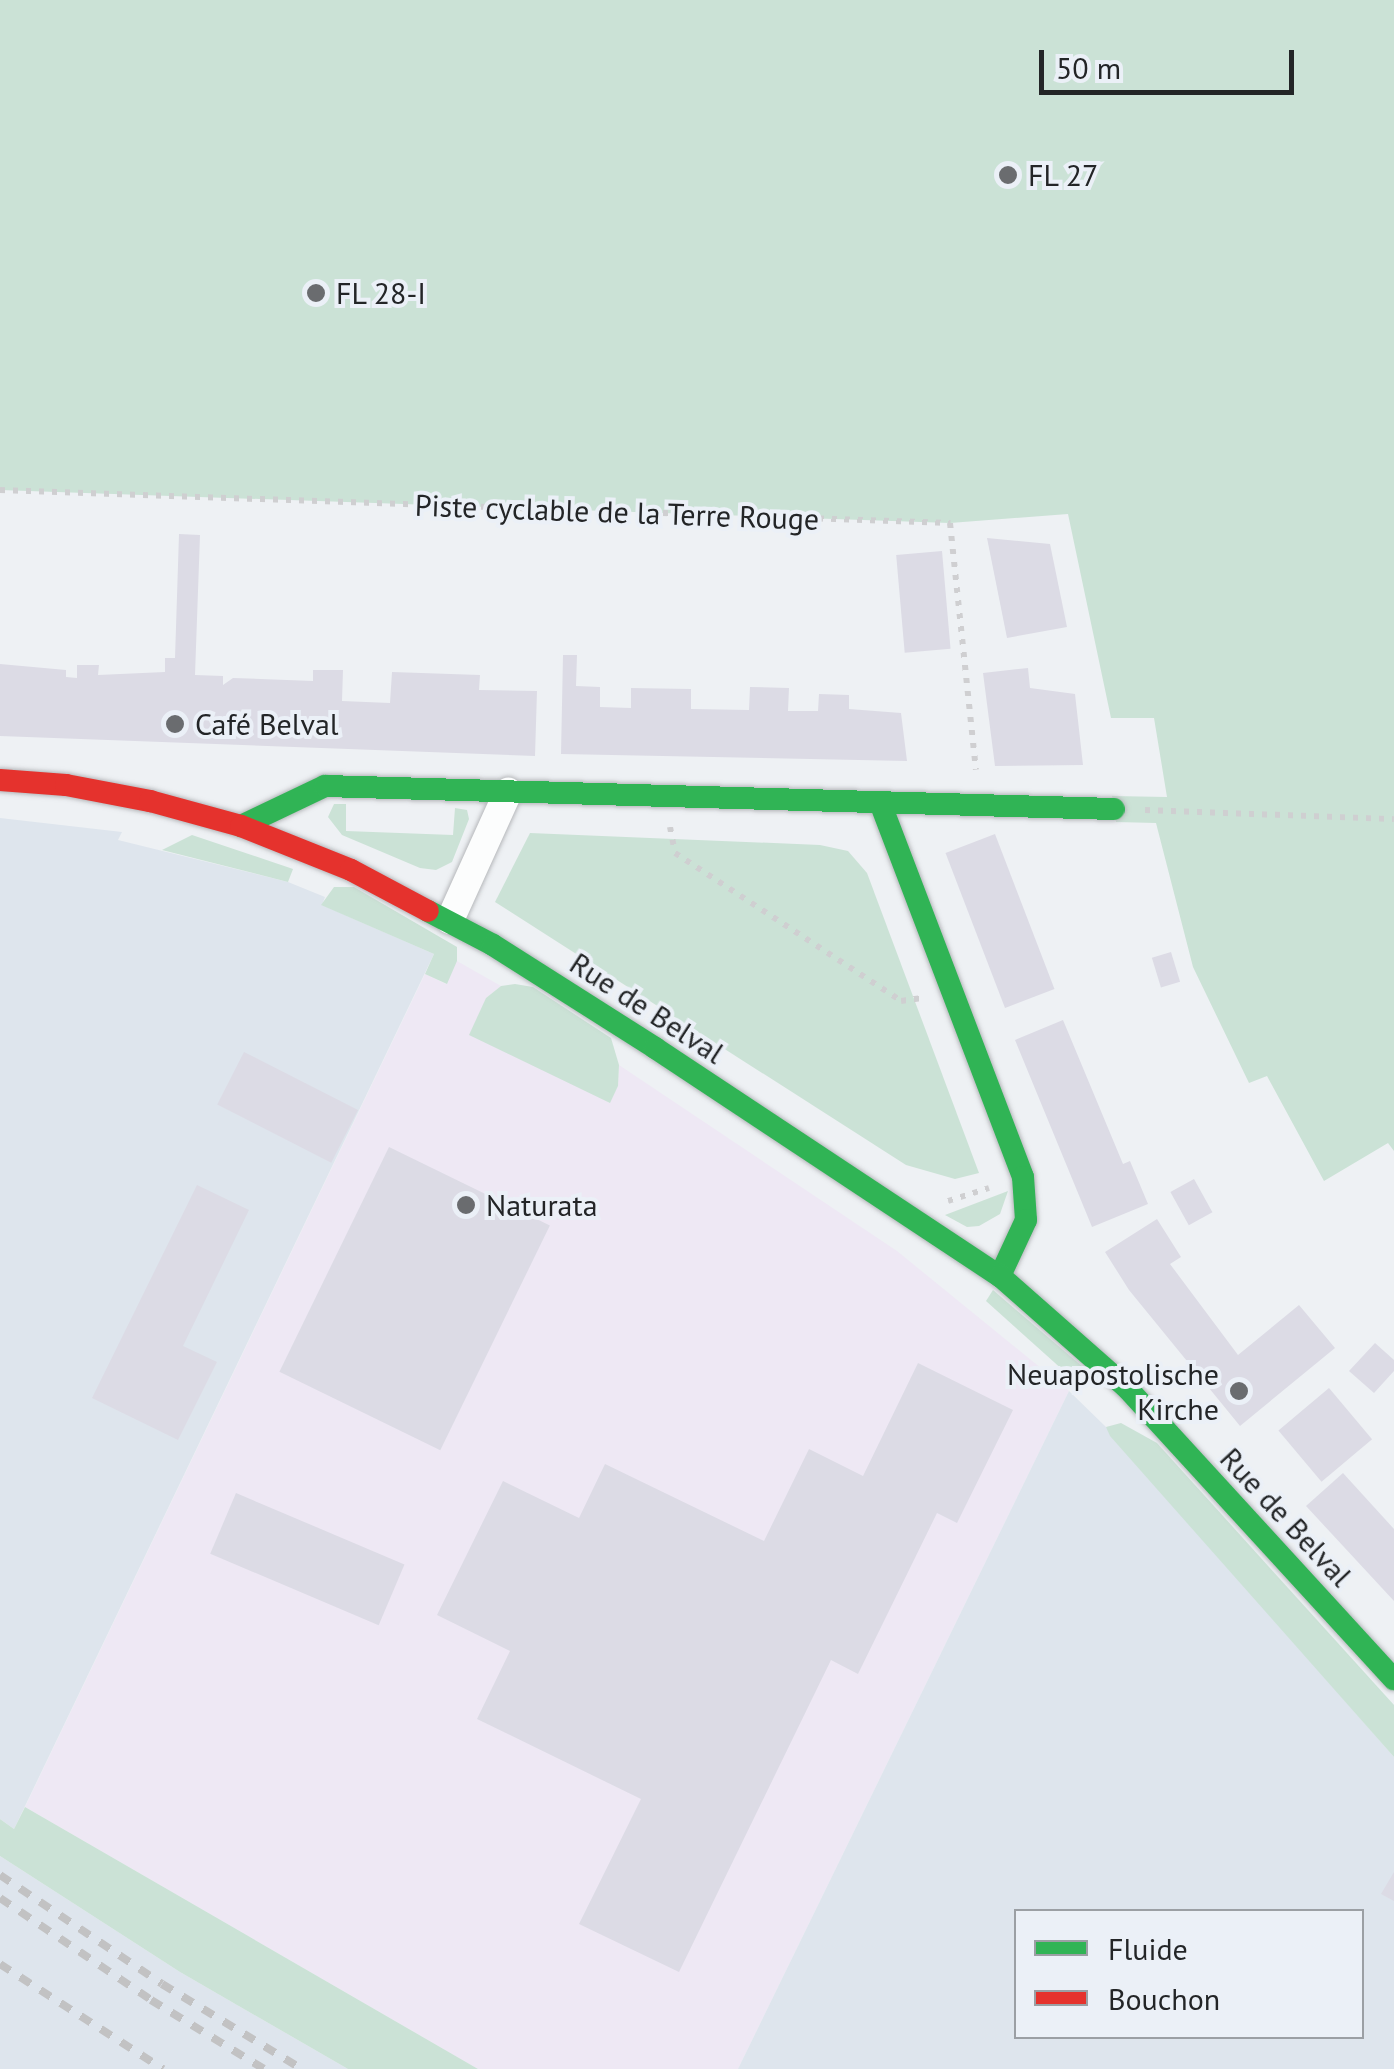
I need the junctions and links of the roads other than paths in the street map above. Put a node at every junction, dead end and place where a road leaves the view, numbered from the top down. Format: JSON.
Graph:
{"nodes":[{"id":1,"x":0,"y":780,"type":"edge"},
{"id":2,"x":508,"y":792,"type":"junction"},
{"id":3,"x":881,"y":805,"type":"junction"},
{"id":4,"x":1114,"y":809,"type":"road end"},
{"id":5,"x":241,"y":826,"type":"junction"},
{"id":6,"x":450,"y":920,"type":"junction"},
{"id":7,"x":1000,"y":1276,"type":"junction"},
{"id":8,"x":1394,"y":1679,"type":"edge"}],
"edges":[{"from":1,"to":5,"type":"main road","name":"Rue de Belval"},
{"from":2,"to":3,"type":"main road"},
{"from":2,"to":5,"type":"main road"},
{"from":2,"to":6,"type":"street"},
{"from":3,"to":4,"type":"main road"},
{"from":3,"to":7,"type":"main road"},
{"from":5,"to":6,"type":"main road","name":"Rue de Belval"},
{"from":6,"to":7,"type":"main road","name":"Rue de Belval"},
{"from":7,"to":8,"type":"main road","name":"Rue de Belval"}]}
